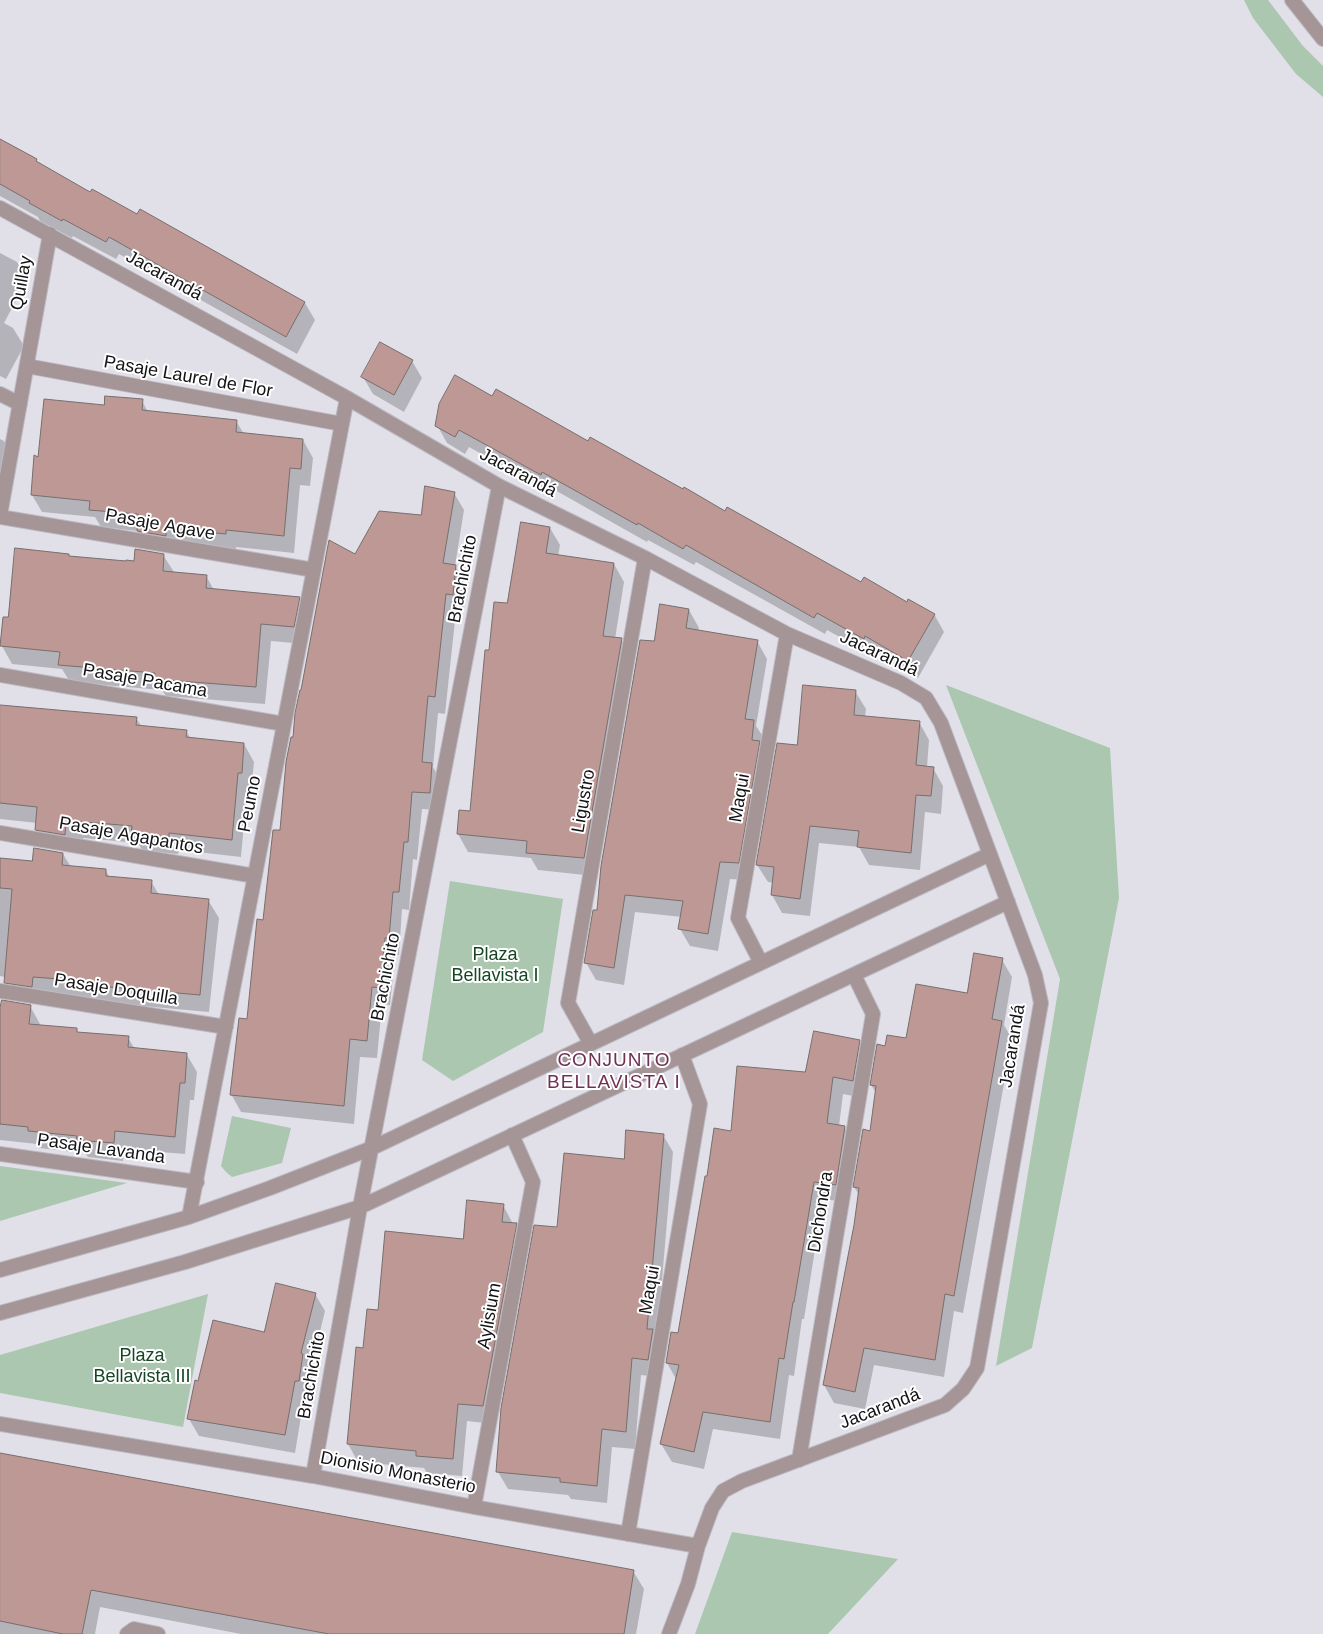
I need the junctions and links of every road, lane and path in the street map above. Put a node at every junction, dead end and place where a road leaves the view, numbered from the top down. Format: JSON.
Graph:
{"nodes":[{"id":1,"x":1292,"y":0,"type":"edge"},
{"id":2,"x":1323,"y":39,"type":"edge"},
{"id":3,"x":0,"y":208,"type":"edge"},
{"id":4,"x":50,"y":234,"type":"junction"},
{"id":5,"x":27,"y":366,"type":"junction"},
{"id":6,"x":0,"y":394,"type":"edge"},
{"id":7,"x":347,"y":398,"type":"junction"},
{"id":8,"x":20,"y":404,"type":"junction"},
{"id":9,"x":342,"y":424,"type":"junction"},
{"id":10,"x":500,"y":486,"type":"junction"},
{"id":11,"x":0,"y":516,"type":"edge"},
{"id":12,"x":645,"y":558,"type":"junction"},
{"id":13,"x":314,"y":570,"type":"junction"},
{"id":14,"x":787,"y":634,"type":"junction"},
{"id":15,"x":0,"y":675,"type":"edge"},
{"id":16,"x":284,"y":724,"type":"junction"},
{"id":17,"x":0,"y":833,"type":"edge"},
{"id":18,"x":990,"y":854,"type":"junction"},
{"id":19,"x":255,"y":876,"type":"junction"},
{"id":20,"x":1008,"y":902,"type":"junction"},
{"id":21,"x":761,"y":963,"type":"junction"},
{"id":22,"x":854,"y":975,"type":"junction"},
{"id":23,"x":0,"y":991,"type":"edge"},
{"id":24,"x":226,"y":1027,"type":"junction"},
{"id":25,"x":591,"y":1044,"type":"junction"},
{"id":26,"x":682,"y":1056,"type":"junction"},
{"id":27,"x":512,"y":1136,"type":"junction"},
{"id":28,"x":372,"y":1148,"type":"junction"},
{"id":29,"x":0,"y":1154,"type":"edge"},
{"id":30,"x":197,"y":1182,"type":"junction"},
{"id":31,"x":360,"y":1207,"type":"junction"},
{"id":32,"x":190,"y":1217,"type":"junction"},
{"id":33,"x":0,"y":1270,"type":"edge"},
{"id":34,"x":0,"y":1313,"type":"edge"},
{"id":35,"x":0,"y":1424,"type":"edge"},
{"id":36,"x":799,"y":1460,"type":"junction"},
{"id":37,"x":313,"y":1476,"type":"junction"},
{"id":38,"x":474,"y":1507,"type":"junction"},
{"id":39,"x":628,"y":1534,"type":"junction"},
{"id":40,"x":698,"y":1546,"type":"junction"},
{"id":41,"x":127,"y":1634,"type":"edge"},
{"id":42,"x":158,"y":1634,"type":"edge"},
{"id":43,"x":669,"y":1634,"type":"edge"}],
"edges":[{"from":1,"to":2,"type":"street"},
{"from":3,"to":4,"type":"street","name":"Jacarandá"},
{"from":4,"to":5,"type":"street","name":"Quillay"},
{"from":4,"to":7,"type":"street","name":"Jacarandá"},
{"from":5,"to":8,"type":"street","name":"Quillay"},
{"from":5,"to":9,"type":"street","name":"Pasaje Laurel de Flor"},
{"from":6,"to":8,"type":"street"},
{"from":7,"to":9,"type":"street","name":"Peumo"},
{"from":7,"to":10,"type":"street","name":"Jacarandá"},
{"from":8,"to":11,"type":"street","name":"Quillay"},
{"from":9,"to":13,"type":"street","name":"Peumo"},
{"from":10,"to":12,"type":"street","name":"Jacarandá"},
{"from":10,"to":28,"type":"street","name":"Brachichito"},
{"from":11,"to":13,"type":"street","name":"Pasaje Agave"},
{"from":12,"to":14,"type":"street","name":"Jacarandá"},
{"from":12,"to":25,"type":"street","name":"Ligustro"},
{"from":13,"to":16,"type":"street","name":"Peumo"},
{"from":14,"to":18,"type":"street","name":"Jacarandá"},
{"from":14,"to":21,"type":"street","name":"Maqui"},
{"from":15,"to":16,"type":"street","name":"Pasaje Pacama"},
{"from":16,"to":19,"type":"street","name":"Peumo"},
{"from":17,"to":19,"type":"street","name":"Pasaje Agapantos"},
{"from":18,"to":20,"type":"street","name":"Jacarandá"},
{"from":18,"to":21,"type":"street"},
{"from":19,"to":24,"type":"street","name":"Peumo"},
{"from":20,"to":22,"type":"street"},
{"from":20,"to":36,"type":"street","name":"Jacarandá"},
{"from":21,"to":25,"type":"street"},
{"from":22,"to":26,"type":"street"},
{"from":22,"to":36,"type":"street","name":"Dichondra"},
{"from":23,"to":24,"type":"street","name":"Pasaje Doquilla"},
{"from":24,"to":30,"type":"street","name":"Peumo"},
{"from":25,"to":28,"type":"street"},
{"from":26,"to":27,"type":"street"},
{"from":26,"to":39,"type":"street","name":"Maqui"},
{"from":27,"to":31,"type":"street"},
{"from":27,"to":38,"type":"street","name":"Aylisium"},
{"from":28,"to":31,"type":"street","name":"Brachichito"},
{"from":28,"to":32,"type":"street"},
{"from":29,"to":30,"type":"street","name":"Pasaje Lavanda"},
{"from":30,"to":32,"type":"street","name":"Peumo"},
{"from":31,"to":34,"type":"street"},
{"from":31,"to":37,"type":"street","name":"Brachichito"},
{"from":32,"to":33,"type":"street"},
{"from":35,"to":37,"type":"street","name":"Dionisio Monasterio"},
{"from":36,"to":40,"type":"street","name":"Jacarandá"},
{"from":37,"to":38,"type":"street","name":"Dionisio Monasterio"},
{"from":38,"to":39,"type":"street","name":"Dionisio Monasterio"},
{"from":39,"to":40,"type":"street","name":"Dionisio Monasterio"},
{"from":40,"to":43,"type":"street"},
{"from":41,"to":42,"type":"street"}]}
